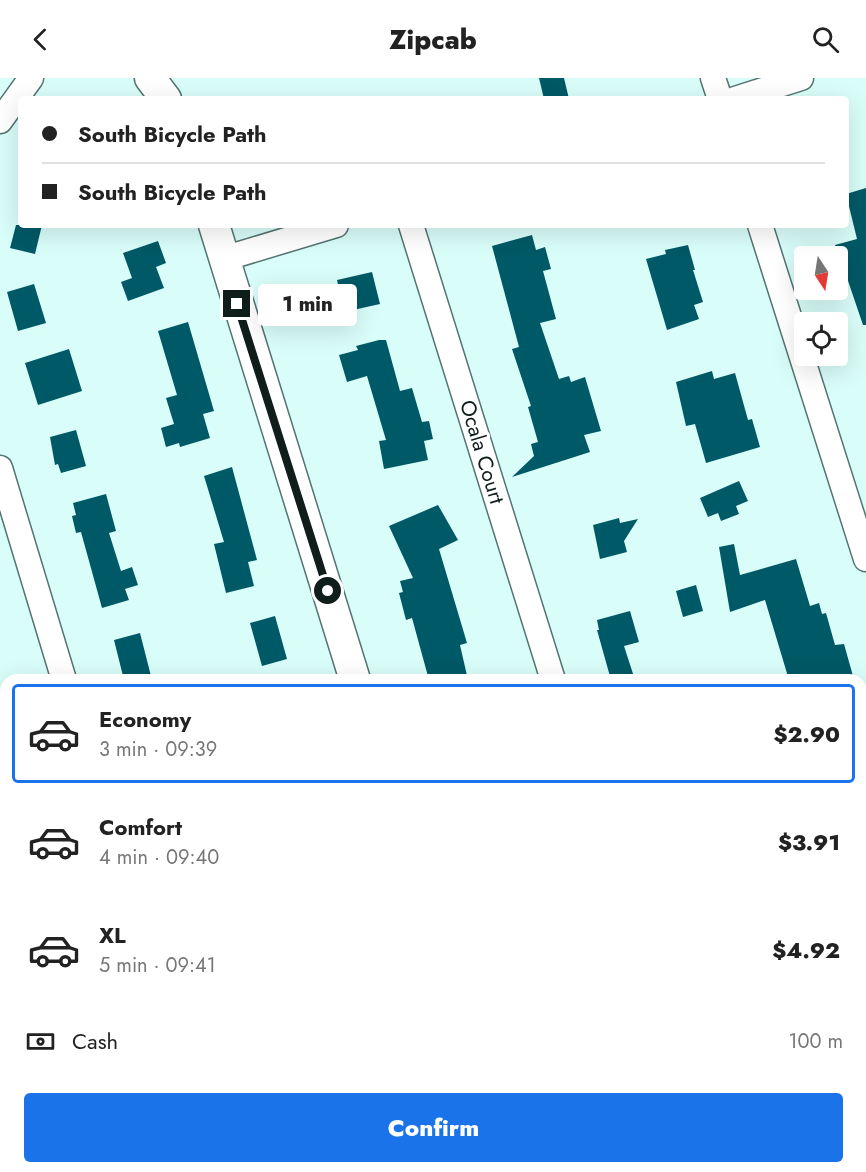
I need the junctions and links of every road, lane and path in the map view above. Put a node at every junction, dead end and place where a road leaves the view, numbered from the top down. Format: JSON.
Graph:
{"nodes":[{"id":1,"x":31,"y":78,"type":"edge"},
{"id":2,"x":150,"y":78,"type":"edge"},
{"id":3,"x":713,"y":78,"type":"edge"},
{"id":4,"x":801,"y":78,"type":"edge"},
{"id":5,"x":18,"y":96,"type":"edge"},
{"id":6,"x":18,"y":96,"type":"edge"},
{"id":7,"x":164,"y":96,"type":"edge"},
{"id":8,"x":719,"y":96,"type":"edge"},
{"id":9,"x":744,"y":96,"type":"edge"},
{"id":10,"x":0,"y":121,"type":"edge"},
{"id":11,"x":215,"y":228,"type":"edge"},
{"id":12,"x":326,"y":228,"type":"edge"},
{"id":13,"x":412,"y":228,"type":"edge"},
{"id":14,"x":761,"y":228,"type":"edge"},
{"id":15,"x":223,"y":259,"type":"junction"},
{"id":16,"x":0,"y":468,"type":"edge"},
{"id":17,"x":866,"y":559,"type":"edge"},
{"id":18,"x":62,"y":674,"type":"edge"},
{"id":19,"x":353,"y":674,"type":"edge"},
{"id":20,"x":552,"y":674,"type":"edge"}],
"edges":[{"from":1,"to":6,"type":"street"},
{"from":2,"to":7,"type":"street"},
{"from":3,"to":8,"type":"street"},
{"from":4,"to":9,"type":"street"},
{"from":5,"to":10,"type":"street"},
{"from":11,"to":15,"type":"street"},
{"from":12,"to":15,"type":"street"},
{"from":13,"to":20,"type":"street","name":"Ocala Court"},
{"from":14,"to":17,"type":"street"},
{"from":15,"to":19,"type":"street"},
{"from":16,"to":18,"type":"street"}]}
